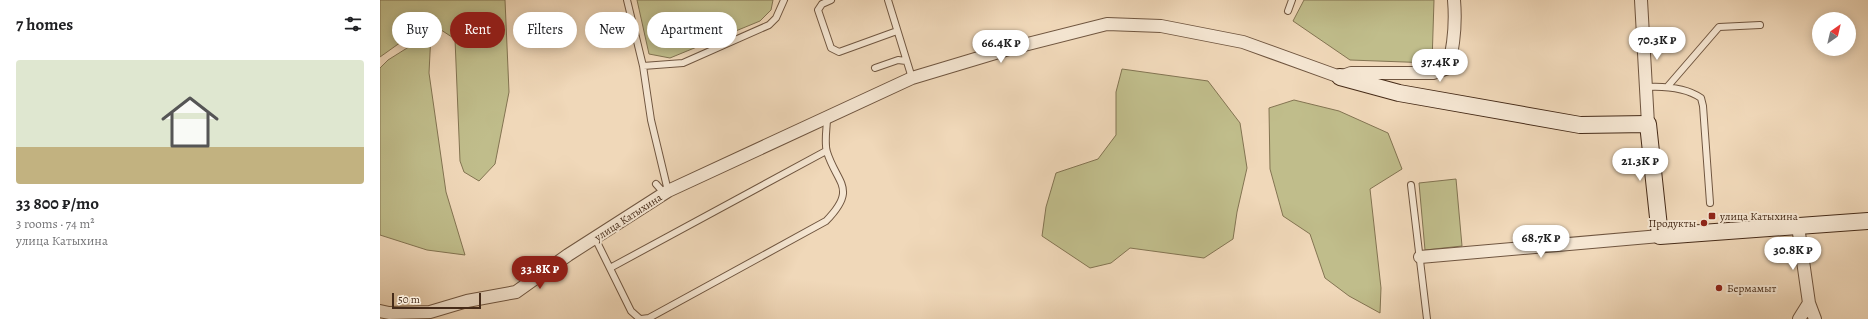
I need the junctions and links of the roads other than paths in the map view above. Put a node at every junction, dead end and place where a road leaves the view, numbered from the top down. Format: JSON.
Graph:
{"nodes":[{"id":1,"x":627,"y":0,"type":"edge"},
{"id":2,"x":784,"y":0,"type":"edge"},
{"id":3,"x":831,"y":0,"type":"edge"},
{"id":4,"x":888,"y":0,"type":"edge"},
{"id":5,"x":1292,"y":0,"type":"edge"},
{"id":6,"x":1454,"y":0,"type":"edge"},
{"id":7,"x":1641,"y":0,"type":"edge"},
{"id":8,"x":1288,"y":11,"type":"dead end"},
{"id":9,"x":1760,"y":25,"type":"dead end"},
{"id":10,"x":897,"y":31,"type":"junction"},
{"id":11,"x":906,"y":60,"type":"junction"},
{"id":12,"x":643,"y":66,"type":"junction"},
{"id":13,"x":875,"y":68,"type":"dead end"},
{"id":14,"x":1340,"y":77,"type":"junction"},
{"id":15,"x":912,"y":78,"type":"junction"},
{"id":16,"x":1668,"y":86,"type":"junction"},
{"id":17,"x":1646,"y":87,"type":"junction"},
{"id":18,"x":827,"y":118,"type":"junction"},
{"id":19,"x":1648,"y":124,"type":"junction"},
{"id":20,"x":826,"y":151,"type":"junction"},
{"id":21,"x":656,"y":184,"type":"dead end"},
{"id":22,"x":1411,"y":184,"type":"dead end"},
{"id":23,"x":670,"y":190,"type":"junction"},
{"id":24,"x":1710,"y":202,"type":"dead end"},
{"id":25,"x":1868,"y":221,"type":"edge"},
{"id":26,"x":1798,"y":226,"type":"junction"},
{"id":27,"x":1660,"y":236,"type":"junction"},
{"id":28,"x":594,"y":238,"type":"junction"},
{"id":29,"x":1420,"y":257,"type":"junction"},
{"id":30,"x":610,"y":268,"type":"junction"},
{"id":31,"x":1809,"y":303,"type":"junction"},
{"id":32,"x":380,"y":311,"type":"edge"},
{"id":33,"x":641,"y":319,"type":"edge"},
{"id":34,"x":1427,"y":319,"type":"edge"},
{"id":35,"x":1799,"y":319,"type":"edge"},
{"id":36,"x":1815,"y":319,"type":"edge"}],
"edges":[{"from":1,"to":12,"type":"lane"},
{"from":2,"to":12,"type":"lane"},
{"from":3,"to":10,"type":"lane"},
{"from":4,"to":10,"type":"lane"},
{"from":5,"to":8,"type":"lane"},
{"from":6,"to":14,"type":"street"},
{"from":7,"to":17,"type":"street"},
{"from":9,"to":16,"type":"lane"},
{"from":10,"to":11,"type":"lane"},
{"from":11,"to":13,"type":"lane"},
{"from":11,"to":15,"type":"lane"},
{"from":12,"to":23,"type":"lane"},
{"from":14,"to":15,"type":"street","name":"улица Катыхина"},
{"from":14,"to":19,"type":"street"},
{"from":15,"to":18,"type":"street","name":"улица Катыхина"},
{"from":16,"to":17,"type":"lane"},
{"from":16,"to":24,"type":"lane"},
{"from":17,"to":19,"type":"street"},
{"from":18,"to":20,"type":"lane"},
{"from":18,"to":23,"type":"street","name":"улица Катыхина"},
{"from":19,"to":27,"type":"street"},
{"from":20,"to":30,"type":"lane"},
{"from":20,"to":33,"type":"lane"},
{"from":21,"to":23,"type":"lane"},
{"from":22,"to":29,"type":"lane"},
{"from":23,"to":28,"type":"street","name":"улица Катыхина"},
{"from":25,"to":26,"type":"street"},
{"from":26,"to":27,"type":"street"},
{"from":26,"to":31,"type":"street"},
{"from":27,"to":29,"type":"street"},
{"from":28,"to":30,"type":"lane"},
{"from":28,"to":32,"type":"street","name":"улица Катыхина"},
{"from":29,"to":34,"type":"lane"},
{"from":30,"to":33,"type":"lane"},
{"from":31,"to":35,"type":"street"},
{"from":31,"to":36,"type":"street"}]}
